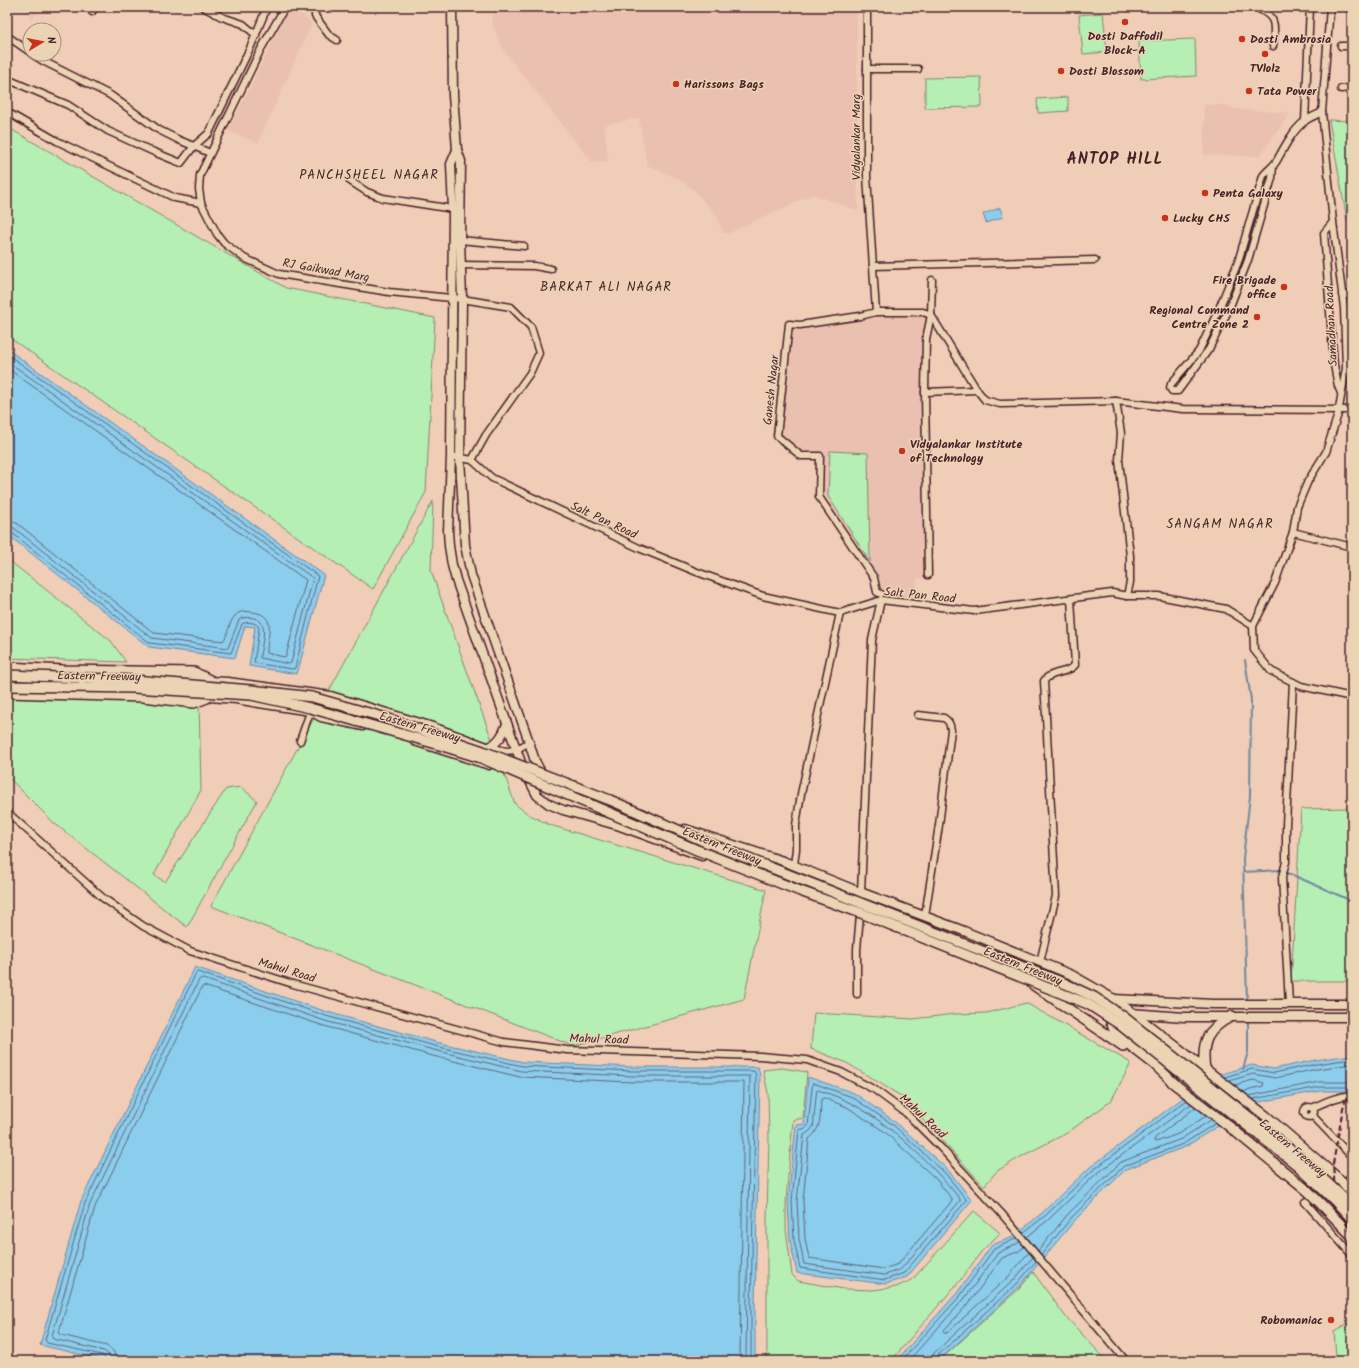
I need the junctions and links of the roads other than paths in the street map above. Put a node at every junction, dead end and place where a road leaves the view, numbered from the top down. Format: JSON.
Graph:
{"nodes":[{"id":1,"x":203,"y":7,"type":"edge"},
{"id":2,"x":267,"y":7,"type":"edge"},
{"id":3,"x":285,"y":7,"type":"edge"},
{"id":4,"x":315,"y":7,"type":"edge"},
{"id":5,"x":452,"y":7,"type":"edge"},
{"id":6,"x":867,"y":7,"type":"edge"},
{"id":7,"x":1255,"y":7,"type":"edge"},
{"id":8,"x":1310,"y":7,"type":"edge"},
{"id":9,"x":1330,"y":7,"type":"edge"},
{"id":10,"x":256,"y":34,"type":"junction"},
{"id":11,"x":7,"y":36,"type":"edge"},
{"id":12,"x":337,"y":40,"type":"dead end"},
{"id":13,"x":1273,"y":46,"type":"dead end"},
{"id":14,"x":1342,"y":46,"type":"dead end"},
{"id":15,"x":1352,"y":46,"type":"edge"},
{"id":16,"x":22,"y":47,"type":"edge"},
{"id":17,"x":45,"y":62,"type":"edge"},
{"id":18,"x":867,"y":69,"type":"junction"},
{"id":19,"x":918,"y":69,"type":"dead end"},
{"id":20,"x":7,"y":79,"type":"edge"},
{"id":21,"x":1352,"y":88,"type":"edge"},
{"id":22,"x":1340,"y":89,"type":"dead end"},
{"id":23,"x":7,"y":112,"type":"edge"},
{"id":24,"x":1322,"y":112,"type":"junction"},
{"id":25,"x":1305,"y":121,"type":"junction"},
{"id":26,"x":194,"y":146,"type":"junction"},
{"id":27,"x":457,"y":150,"type":"junction"},
{"id":28,"x":210,"y":153,"type":"junction"},
{"id":29,"x":1273,"y":166,"type":"junction"},
{"id":30,"x":350,"y":181,"type":"dead end"},
{"id":31,"x":201,"y":203,"type":"junction"},
{"id":32,"x":453,"y":209,"type":"junction"},
{"id":33,"x":1332,"y":222,"type":"junction"},
{"id":34,"x":460,"y":240,"type":"junction"},
{"id":35,"x":524,"y":246,"type":"dead end"},
{"id":36,"x":1095,"y":260,"type":"dead end"},
{"id":37,"x":461,"y":265,"type":"junction"},
{"id":38,"x":873,"y":266,"type":"junction"},
{"id":39,"x":551,"y":269,"type":"dead end"},
{"id":40,"x":932,"y":280,"type":"dead end"},
{"id":41,"x":1226,"y":291,"type":"junction"},
{"id":42,"x":1352,"y":295,"type":"edge"},
{"id":43,"x":1234,"y":296,"type":"junction"},
{"id":44,"x":1342,"y":296,"type":"junction"},
{"id":45,"x":452,"y":298,"type":"junction"},
{"id":46,"x":462,"y":299,"type":"junction"},
{"id":47,"x":876,"y":312,"type":"junction"},
{"id":48,"x":931,"y":315,"type":"junction"},
{"id":49,"x":977,"y":390,"type":"junction"},
{"id":50,"x":925,"y":392,"type":"junction"},
{"id":51,"x":1341,"y":393,"type":"junction"},
{"id":52,"x":1116,"y":401,"type":"junction"},
{"id":53,"x":1338,"y":410,"type":"junction"},
{"id":54,"x":1352,"y":410,"type":"edge"},
{"id":55,"x":451,"y":457,"type":"junction"},
{"id":56,"x":460,"y":458,"type":"junction"},
{"id":57,"x":472,"y":460,"type":"junction"},
{"id":58,"x":1294,"y":532,"type":"junction"},
{"id":59,"x":1352,"y":547,"type":"edge"},
{"id":60,"x":928,"y":575,"type":"dead end"},
{"id":61,"x":1127,"y":596,"type":"junction"},
{"id":62,"x":881,"y":597,"type":"junction"},
{"id":63,"x":1071,"y":599,"type":"junction"},
{"id":64,"x":840,"y":613,"type":"junction"},
{"id":65,"x":1254,"y":626,"type":"junction"},
{"id":66,"x":7,"y":669,"type":"edge"},
{"id":67,"x":7,"y":675,"type":"edge"},
{"id":68,"x":210,"y":680,"type":"junction"},
{"id":69,"x":1293,"y":682,"type":"junction"},
{"id":70,"x":7,"y":683,"type":"edge"},
{"id":71,"x":7,"y":686,"type":"edge"},
{"id":72,"x":7,"y":693,"type":"edge"},
{"id":73,"x":331,"y":695,"type":"junction"},
{"id":74,"x":1352,"y":697,"type":"edge"},
{"id":75,"x":207,"y":698,"type":"junction"},
{"id":76,"x":310,"y":712,"type":"junction"},
{"id":77,"x":918,"y":715,"type":"dead end"},
{"id":78,"x":321,"y":718,"type":"junction"},
{"id":79,"x":507,"y":724,"type":"junction"},
{"id":80,"x":300,"y":741,"type":"dead end"},
{"id":81,"x":529,"y":742,"type":"junction"},
{"id":82,"x":490,"y":747,"type":"junction"},
{"id":83,"x":516,"y":750,"type":"junction"},
{"id":84,"x":535,"y":761,"type":"junction"},
{"id":85,"x":523,"y":768,"type":"junction"},
{"id":86,"x":7,"y":812,"type":"edge"},
{"id":87,"x":794,"y":865,"type":"junction"},
{"id":88,"x":860,"y":892,"type":"junction"},
{"id":89,"x":860,"y":916,"type":"junction"},
{"id":90,"x":925,"y":916,"type":"junction"},
{"id":91,"x":1040,"y":962,"type":"junction"},
{"id":92,"x":1022,"y":972,"type":"junction"},
{"id":93,"x":857,"y":994,"type":"dead end"},
{"id":94,"x":1114,"y":999,"type":"junction"},
{"id":95,"x":1289,"y":1004,"type":"junction"},
{"id":96,"x":1352,"y":1004,"type":"edge"},
{"id":97,"x":1107,"y":1011,"type":"junction"},
{"id":98,"x":1134,"y":1013,"type":"junction"},
{"id":99,"x":1232,"y":1016,"type":"junction"},
{"id":100,"x":1352,"y":1017,"type":"edge"},
{"id":101,"x":1208,"y":1070,"type":"junction"},
{"id":102,"x":1176,"y":1085,"type":"junction"},
{"id":103,"x":1352,"y":1095,"type":"edge"},
{"id":104,"x":1352,"y":1157,"type":"edge"},
{"id":105,"x":1352,"y":1177,"type":"edge"},
{"id":106,"x":1352,"y":1193,"type":"edge"},
{"id":107,"x":1352,"y":1206,"type":"edge"},
{"id":108,"x":1352,"y":1219,"type":"edge"},
{"id":109,"x":1352,"y":1236,"type":"edge"},
{"id":110,"x":1352,"y":1254,"type":"edge"},
{"id":111,"x":1126,"y":1361,"type":"edge"}],
"edges":[{"from":1,"to":10,"type":"street"},
{"from":2,"to":10,"type":"street"},
{"from":3,"to":28,"type":"street","name":"RJ Gaikwad Marg"},
{"from":4,"to":12,"type":"street"},
{"from":5,"to":27,"type":"main road"},
{"from":6,"to":18,"type":"street","name":"Vidyalankar Marg"},
{"from":7,"to":13,"type":"street"},
{"from":8,"to":25,"type":"street"},
{"from":9,"to":24,"type":"street","name":"Samadhan Road"},
{"from":10,"to":26,"type":"street"},
{"from":11,"to":16,"type":"street"},
{"from":14,"to":15,"type":"street"},
{"from":17,"to":26,"type":"street"},
{"from":18,"to":19,"type":"street"},
{"from":18,"to":38,"type":"street","name":"Vidyalankar Marg"},
{"from":20,"to":26,"type":"street"},
{"from":21,"to":22,"type":"street"},
{"from":23,"to":31,"type":"street"},
{"from":24,"to":25,"type":"street"},
{"from":24,"to":33,"type":"street","name":"Samadhan Road"},
{"from":25,"to":29,"type":"street"},
{"from":26,"to":28,"type":"street"},
{"from":27,"to":32,"type":"main road"},
{"from":27,"to":34,"type":"main road"},
{"from":28,"to":31,"type":"street","name":"RJ Gaikwad Marg"},
{"from":29,"to":41,"type":"street"},
{"from":29,"to":43,"type":"street"},
{"from":30,"to":32,"type":"street"},
{"from":31,"to":45,"type":"street","name":"RJ Gaikwad Marg"},
{"from":32,"to":45,"type":"main road"},
{"from":33,"to":44,"type":"street","name":"Samadhan Road"},
{"from":33,"to":51,"type":"street"},
{"from":34,"to":35,"type":"street"},
{"from":34,"to":37,"type":"main road"},
{"from":36,"to":38,"type":"street"},
{"from":37,"to":39,"type":"street"},
{"from":37,"to":46,"type":"main road"},
{"from":38,"to":47,"type":"street","name":"Vidyalankar Marg"},
{"from":40,"to":48,"type":"street"},
{"from":41,"to":43,"type":"street"},
{"from":41,"to":43,"type":"street"},
{"from":42,"to":44,"type":"street"},
{"from":44,"to":51,"type":"street","name":"Samadhan Road"},
{"from":45,"to":46,"type":"street","name":"RJ Gaikwad Marg"},
{"from":45,"to":55,"type":"main road"},
{"from":46,"to":56,"type":"main road"},
{"from":46,"to":57,"type":"street","name":"RJ Gaikwad Marg"},
{"from":47,"to":48,"type":"street"},
{"from":47,"to":62,"type":"street","name":"Ganesh Nagar"},
{"from":48,"to":49,"type":"street"},
{"from":48,"to":50,"type":"street"},
{"from":49,"to":50,"type":"street"},
{"from":49,"to":52,"type":"street"},
{"from":50,"to":60,"type":"street"},
{"from":51,"to":53,"type":"street","name":"Samadhan Road"},
{"from":52,"to":53,"type":"street"},
{"from":52,"to":61,"type":"street"},
{"from":53,"to":54,"type":"street"},
{"from":53,"to":58,"type":"street","name":"Samadhan Road"},
{"from":55,"to":56,"type":"street"},
{"from":55,"to":79,"type":"main road"},
{"from":56,"to":57,"type":"street"},
{"from":56,"to":81,"type":"main road"},
{"from":57,"to":64,"type":"street","name":"Salt Pan Road"},
{"from":58,"to":59,"type":"street"},
{"from":58,"to":65,"type":"street","name":"Samadhan Road"},
{"from":61,"to":63,"type":"street","name":"Salt Pan Road"},
{"from":61,"to":65,"type":"street","name":"Salt Pan Road"},
{"from":62,"to":63,"type":"street","name":"Salt Pan Road"},
{"from":62,"to":64,"type":"street","name":"Salt Pan Road"},
{"from":62,"to":88,"type":"street"},
{"from":63,"to":91,"type":"street"},
{"from":64,"to":87,"type":"street"},
{"from":65,"to":69,"type":"street"},
{"from":66,"to":68,"type":"street"},
{"from":66,"to":68,"type":"highway"},
{"from":67,"to":107,"type":"highway","name":"Eastern Freeway","bridge":true},
{"from":68,"to":73,"type":"street"},
{"from":69,"to":74,"type":"street"},
{"from":69,"to":95,"type":"street"},
{"from":70,"to":75,"type":"street"},
{"from":71,"to":108,"type":"highway","name":"Eastern Freeway","bridge":true},
{"from":72,"to":75,"type":"highway"},
{"from":73,"to":78,"type":"street"},
{"from":73,"to":82,"type":"street"},
{"from":75,"to":76,"type":"street"},
{"from":76,"to":78,"type":"street"},
{"from":76,"to":80,"type":"street"},
{"from":77,"to":90,"type":"street"},
{"from":78,"to":85,"type":"street"},
{"from":79,"to":82,"type":"main road"},
{"from":79,"to":83,"type":"main road"},
{"from":81,"to":83,"type":"street"},
{"from":81,"to":84,"type":"main road"},
{"from":82,"to":83,"type":"street"},
{"from":83,"to":85,"type":"main road"},
{"from":84,"to":85,"type":"street"},
{"from":84,"to":87,"type":"main road"},
{"from":85,"to":89,"type":"main road"},
{"from":86,"to":111,"type":"street","name":"Mahul Road"},
{"from":87,"to":88,"type":"main road"},
{"from":88,"to":89,"type":"street"},
{"from":88,"to":90,"type":"main road"},
{"from":89,"to":92,"type":"main road"},
{"from":89,"to":93,"type":"street"},
{"from":90,"to":91,"type":"main road"},
{"from":91,"to":94,"type":"main road"},
{"from":92,"to":97,"type":"main road"},
{"from":92,"to":102,"type":"highway"},
{"from":94,"to":95,"type":"main road"},
{"from":94,"to":97,"type":"highway"},
{"from":94,"to":98,"type":"highway"},
{"from":95,"to":96,"type":"main road"},
{"from":97,"to":98,"type":"main road"},
{"from":97,"to":102,"type":"highway"},
{"from":98,"to":99,"type":"main road"},
{"from":98,"to":101,"type":"highway"},
{"from":99,"to":100,"type":"main road"},
{"from":99,"to":101,"type":"highway"},
{"from":101,"to":106,"type":"highway","bridge":true},
{"from":102,"to":109,"type":"highway","bridge":true},
{"from":103,"to":104,"type":"street"},
{"from":105,"to":110,"type":"street"}]}
